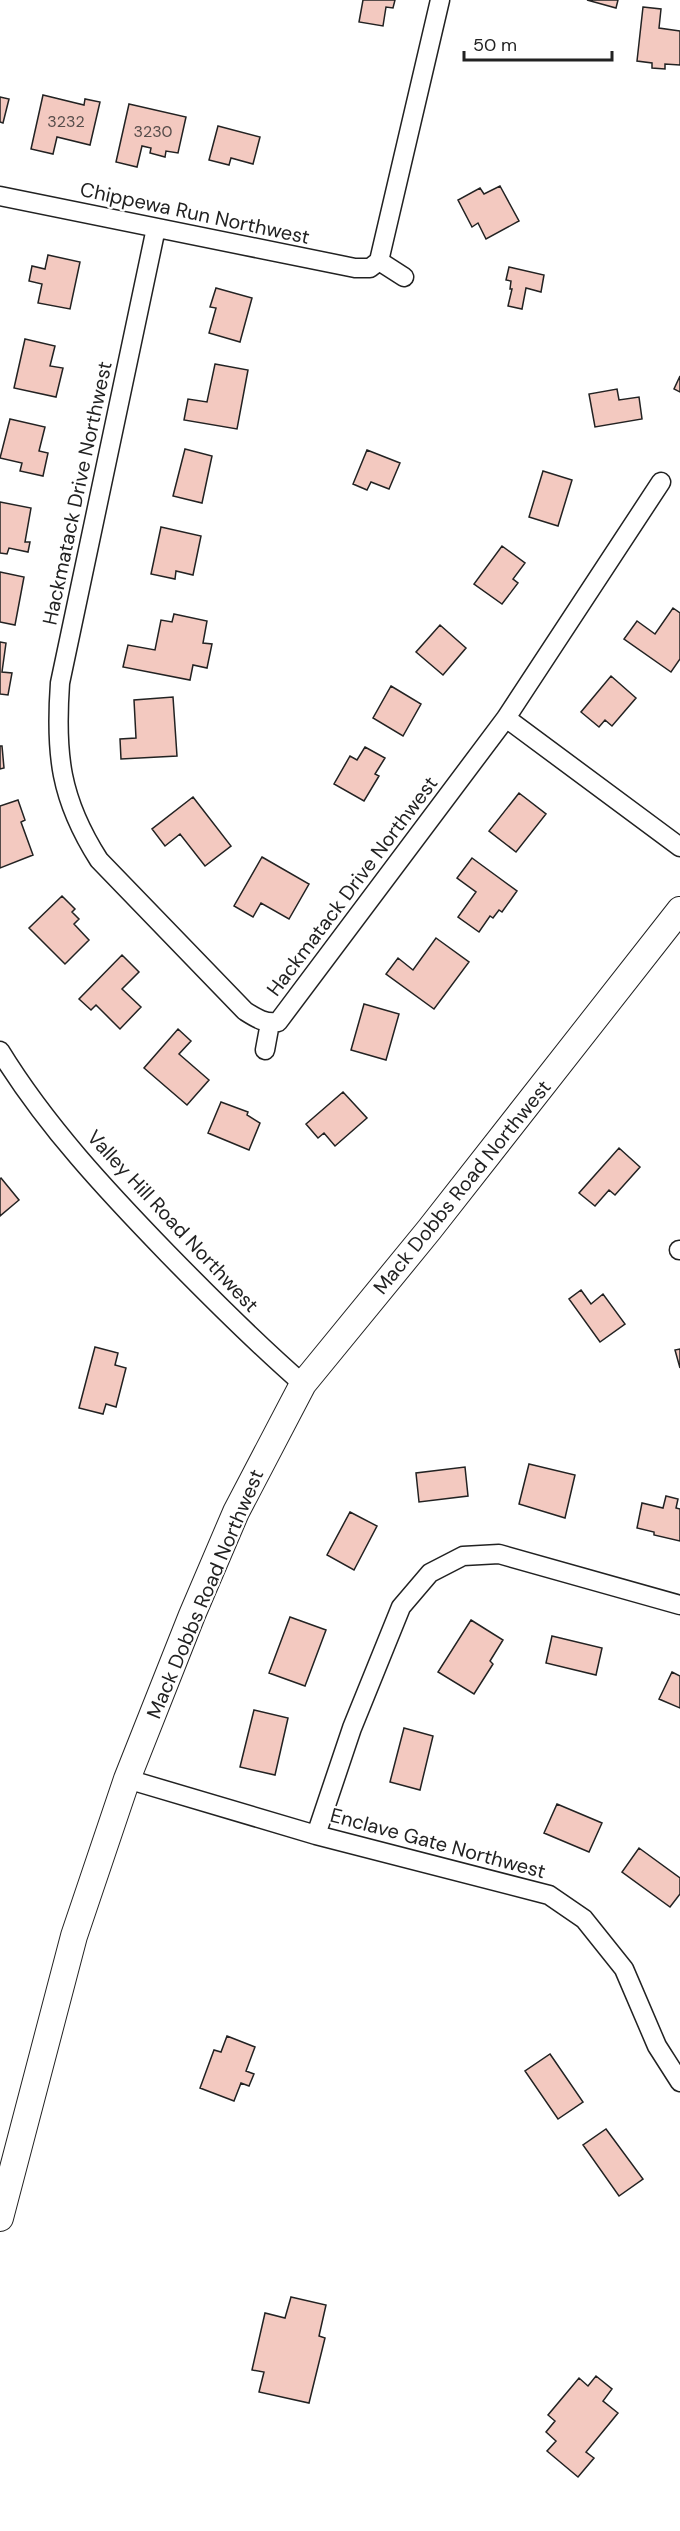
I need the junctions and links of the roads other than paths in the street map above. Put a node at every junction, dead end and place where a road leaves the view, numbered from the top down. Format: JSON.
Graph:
{"nodes":[{"id":1,"x":440,"y":0,"type":"edge"},
{"id":2,"x":0,"y":196,"type":"edge"},
{"id":3,"x":156,"y":228,"type":"junction"},
{"id":4,"x":380,"y":261,"type":"junction"},
{"id":5,"x":404,"y":277,"type":"dead end"},
{"id":6,"x":661,"y":482,"type":"dead end"},
{"id":7,"x":506,"y":718,"type":"junction"},
{"id":8,"x":680,"y":847,"type":"edge"},
{"id":9,"x":680,"y":910,"type":"edge"},
{"id":10,"x":270,"y":1023,"type":"junction"},
{"id":11,"x":265,"y":1050,"type":"dead end"},
{"id":12,"x":0,"y":1051,"type":"edge"},
{"id":13,"x":303,"y":1384,"type":"junction"},
{"id":14,"x":680,"y":1605,"type":"edge"},
{"id":15,"x":127,"y":1779,"type":"junction"},
{"id":16,"x":316,"y":1835,"type":"junction"},
{"id":17,"x":680,"y":2082,"type":"edge"},
{"id":18,"x":0,"y":2218,"type":"edge"}],
"edges":[{"from":1,"to":4,"type":"street"},
{"from":2,"to":3,"type":"street","name":"Chippewa Run Northwest"},
{"from":3,"to":4,"type":"street","name":"Chippewa Run Northwest"},
{"from":3,"to":10,"type":"street","name":"Hackmatack Drive Northwest"},
{"from":4,"to":5,"type":"street"},
{"from":6,"to":7,"type":"street","name":"Hackmatack Drive Northwest"},
{"from":7,"to":8,"type":"street"},
{"from":7,"to":10,"type":"street","name":"Hackmatack Drive Northwest"},
{"from":9,"to":13,"type":"street","name":"Mack Dobbs Road Northwest"},
{"from":10,"to":11,"type":"street"},
{"from":12,"to":13,"type":"street","name":"Valley Hill Road Northwest"},
{"from":13,"to":15,"type":"street","name":"Mack Dobbs Road Northwest"},
{"from":14,"to":16,"type":"street"},
{"from":15,"to":16,"type":"street","name":"Enclave Gate Northwest"},
{"from":15,"to":18,"type":"street","name":"Mack Dobbs Road Northwest"},
{"from":16,"to":17,"type":"street","name":"Enclave Gate Northwest"}]}
